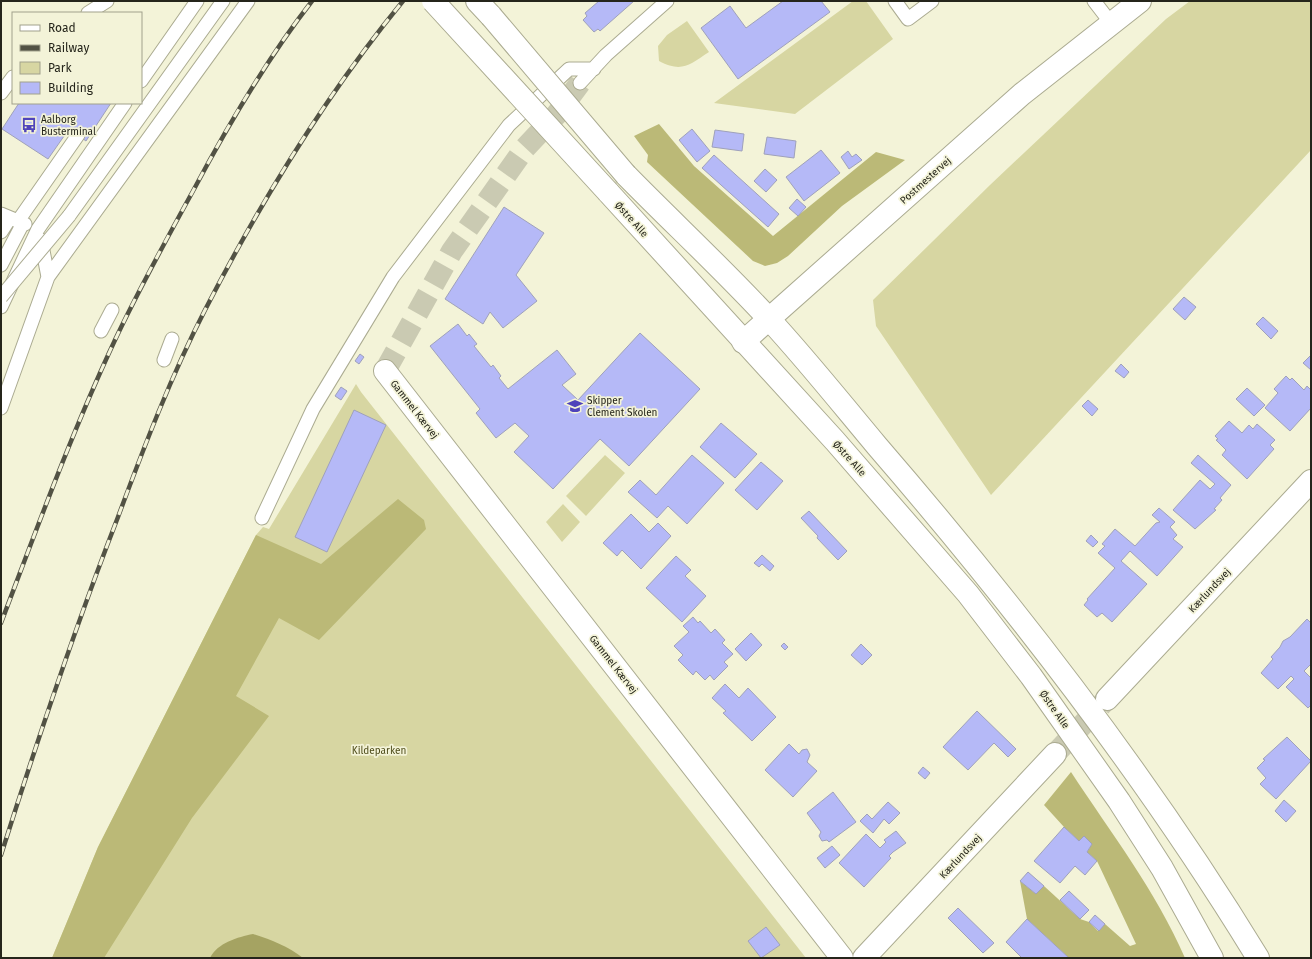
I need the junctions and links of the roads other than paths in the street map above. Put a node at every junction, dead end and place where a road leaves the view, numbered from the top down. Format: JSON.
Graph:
{"nodes":[{"id":1,"x":197,"y":1,"type":"edge"},
{"id":2,"x":223,"y":1,"type":"edge"},
{"id":3,"x":248,"y":1,"type":"edge"},
{"id":4,"x":433,"y":1,"type":"edge"},
{"id":5,"x":477,"y":1,"type":"edge"},
{"id":6,"x":667,"y":1,"type":"edge"},
{"id":7,"x":895,"y":1,"type":"edge"},
{"id":8,"x":932,"y":1,"type":"edge"},
{"id":9,"x":1094,"y":1,"type":"edge"},
{"id":10,"x":1140,"y":1,"type":"edge"},
{"id":11,"x":106,"y":6,"type":"edge"},
{"id":12,"x":91,"y":12,"type":"edge"},
{"id":13,"x":1111,"y":23,"type":"junction"},
{"id":14,"x":594,"y":69,"type":"junction"},
{"id":15,"x":12,"y":79,"type":"edge"},
{"id":16,"x":142,"y":80,"type":"edge"},
{"id":17,"x":580,"y":83,"type":"tunnel mouth"},
{"id":18,"x":1,"y":93,"type":"edge"},
{"id":19,"x":124,"y":104,"type":"edge"},
{"id":20,"x":78,"y":135,"type":"dead end"},
{"id":21,"x":13,"y":219,"type":"edge"},
{"id":22,"x":38,"y":229,"type":"junction"},
{"id":23,"x":1,"y":232,"type":"edge"},
{"id":24,"x":1,"y":265,"type":"edge"},
{"id":25,"x":48,"y":277,"type":"junction"},
{"id":26,"x":1,"y":297,"type":"edge"},
{"id":27,"x":1,"y":307,"type":"edge"},
{"id":28,"x":112,"y":310,"type":"dead end"},
{"id":29,"x":769,"y":319,"type":"junction"},
{"id":30,"x":101,"y":331,"type":"dead end"},
{"id":31,"x":172,"y":339,"type":"dead end"},
{"id":32,"x":743,"y":342,"type":"junction"},
{"id":33,"x":164,"y":360,"type":"dead end"},
{"id":34,"x":385,"y":371,"type":"dead end"},
{"id":35,"x":1,"y":408,"type":"edge"},
{"id":36,"x":1311,"y":481,"type":"edge"},
{"id":37,"x":262,"y":518,"type":"dead end"},
{"id":38,"x":1107,"y":699,"type":"tunnel mouth"},
{"id":39,"x":1055,"y":754,"type":"tunnel mouth"},
{"id":40,"x":842,"y":958,"type":"edge"},
{"id":41,"x":864,"y":958,"type":"edge"},
{"id":42,"x":1212,"y":958,"type":"edge"},
{"id":43,"x":1258,"y":958,"type":"edge"}],
"edges":[{"from":1,"to":16,"type":"lane"},
{"from":2,"to":26,"type":"lane","bridge":true},
{"from":3,"to":25,"type":"lane"},
{"from":4,"to":32,"type":"street","name":"Østre Alle","bridge":true},
{"from":5,"to":29,"type":"street","bridge":true},
{"from":6,"to":14,"type":"lane"},
{"from":7,"to":8,"type":"lane"},
{"from":9,"to":13,"type":"lane"},
{"from":10,"to":13,"type":"street","name":"Postmestervej"},
{"from":11,"to":12,"type":"lane"},
{"from":13,"to":29,"type":"street","name":"Postmestervej"},
{"from":14,"to":17,"type":"lane"},
{"from":14,"to":37,"type":"lane"},
{"from":15,"to":18,"type":"lane"},
{"from":19,"to":22,"type":"lane"},
{"from":20,"to":21,"type":"lane"},
{"from":21,"to":22,"type":"lane"},
{"from":21,"to":23,"type":"lane"},
{"from":21,"to":24,"type":"lane"},
{"from":22,"to":25,"type":"lane"},
{"from":22,"to":27,"type":"lane"},
{"from":25,"to":35,"type":"lane"},
{"from":28,"to":30,"type":"lane"},
{"from":29,"to":32,"type":"street","name":"Postmestervej"},
{"from":29,"to":43,"type":"street"},
{"from":31,"to":33,"type":"lane"},
{"from":32,"to":42,"type":"street","name":"Østre Alle"},
{"from":34,"to":40,"type":"street","name":"Gammel Kærvej"},
{"from":36,"to":38,"type":"street","name":"Kærlundsvej"},
{"from":39,"to":41,"type":"street","name":"Kærlundsvej"}]}
